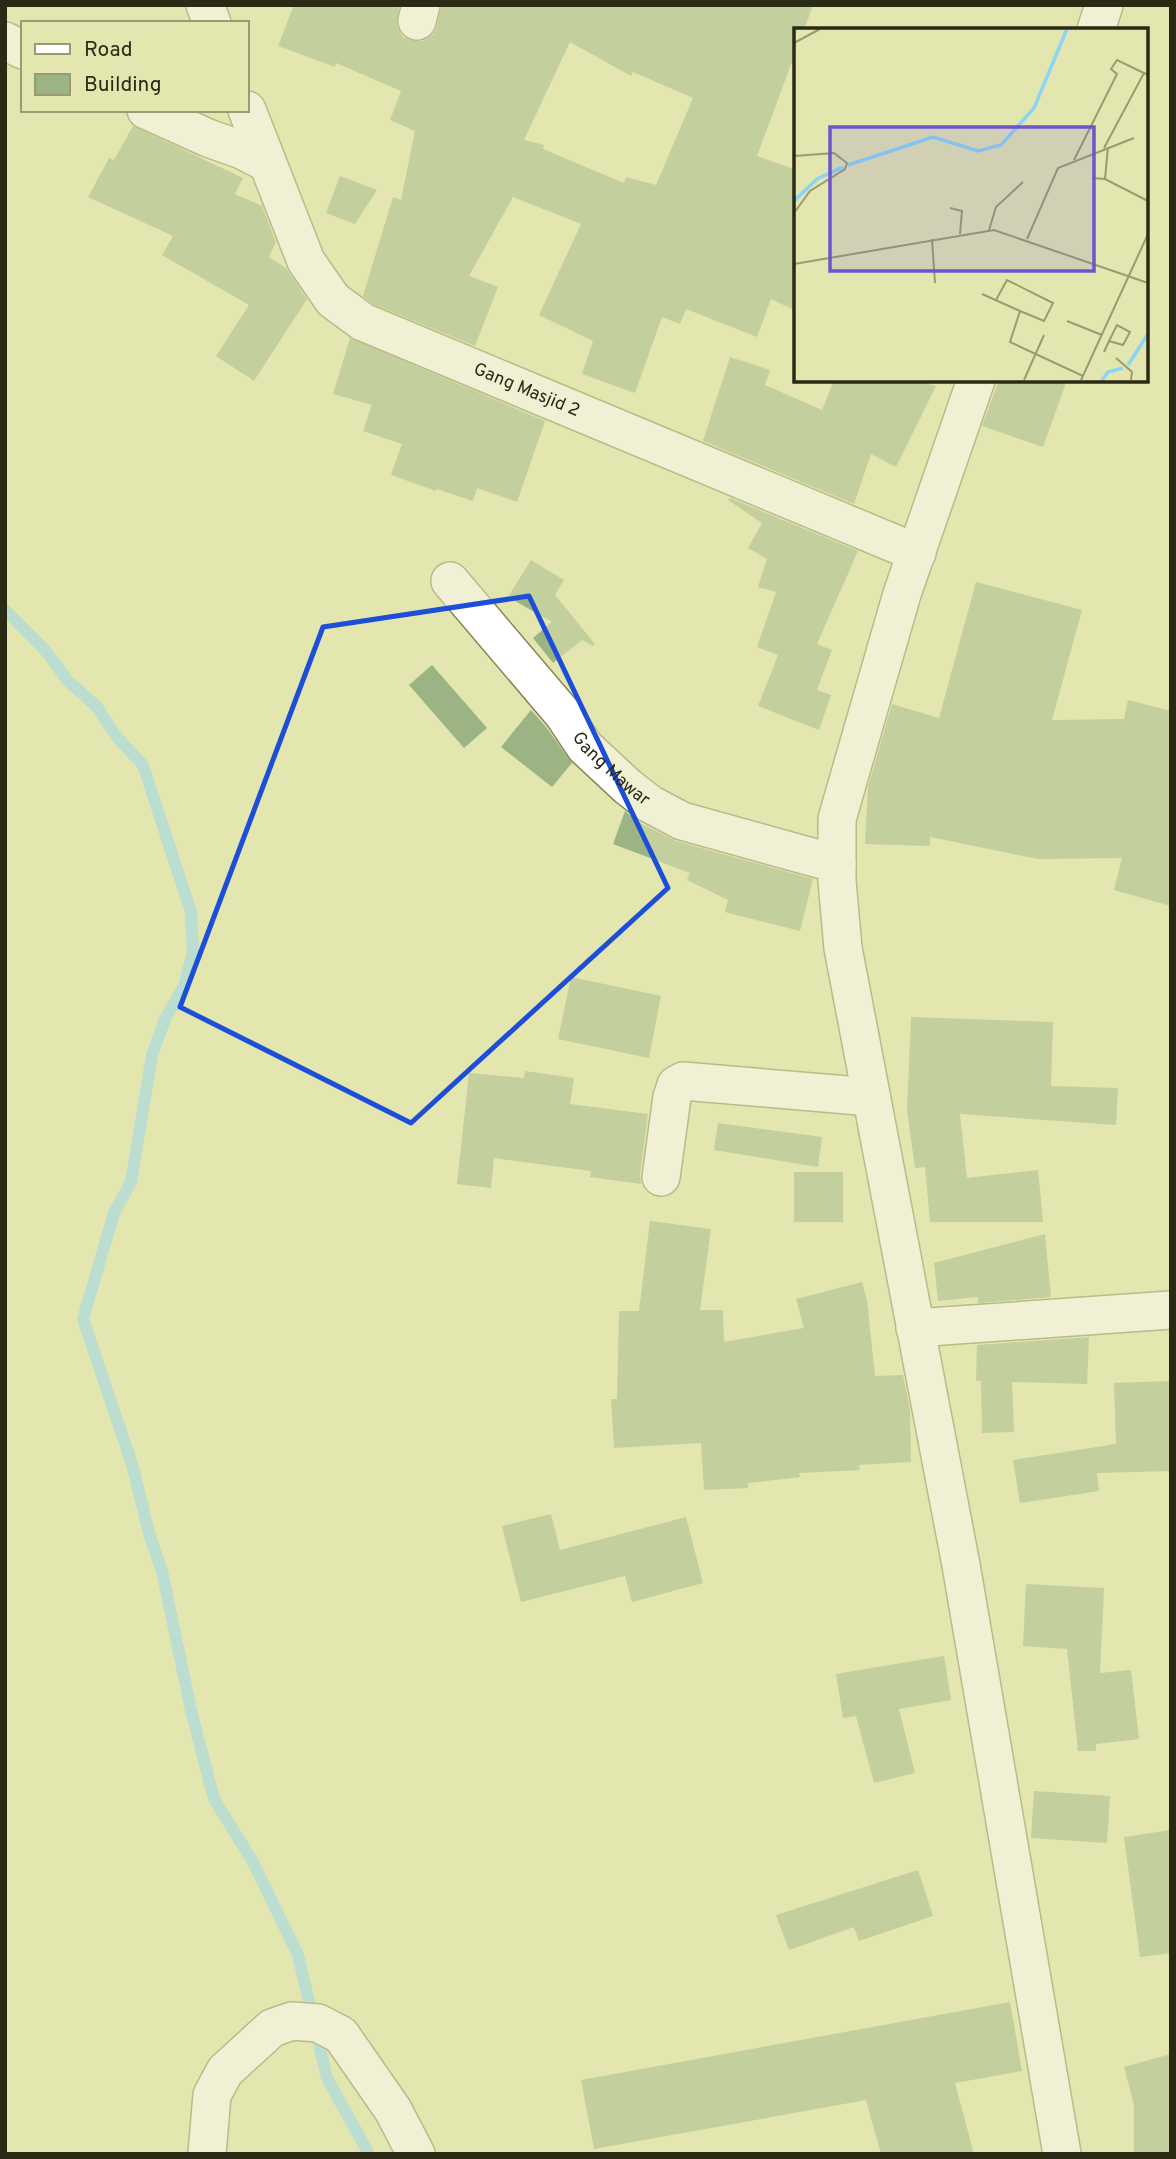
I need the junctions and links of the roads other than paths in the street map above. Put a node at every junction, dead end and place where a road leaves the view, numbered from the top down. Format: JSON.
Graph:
{"nodes":[{"id":1,"x":1104,"y":5,"type":"edge"},
{"id":2,"x":1097,"y":28,"type":"edge"},
{"id":3,"x":5,"y":41,"type":"edge"},
{"id":4,"x":21,"y":49,"type":"edge"},
{"id":5,"x":150,"y":112,"type":"edge"},
{"id":6,"x":248,"y":112,"type":"edge"},
{"id":7,"x":267,"y":163,"type":"junction"},
{"id":8,"x":975,"y":382,"type":"edge"},
{"id":9,"x":916,"y":553,"type":"junction"},
{"id":10,"x":450,"y":581,"type":"dead end"},
{"id":11,"x":837,"y":864,"type":"junction"},
{"id":12,"x":871,"y":1097,"type":"junction"},
{"id":13,"x":661,"y":1177,"type":"dead end"},
{"id":14,"x":1171,"y":1310,"type":"edge"},
{"id":15,"x":915,"y":1328,"type":"junction"},
{"id":16,"x":207,"y":2154,"type":"edge"},
{"id":17,"x":416,"y":2154,"type":"edge"},
{"id":18,"x":1062,"y":2154,"type":"edge"}],
"edges":[{"from":1,"to":2,"type":"street"},
{"from":3,"to":4,"type":"street"},
{"from":5,"to":7,"type":"street"},
{"from":6,"to":7,"type":"street","name":"Gang Masjid 2"},
{"from":7,"to":9,"type":"street","name":"Gang Masjid 2"},
{"from":8,"to":9,"type":"street"},
{"from":9,"to":11,"type":"street"},
{"from":10,"to":11,"type":"street","name":"Gang Mawar"},
{"from":11,"to":12,"type":"street"},
{"from":12,"to":13,"type":"street"},
{"from":12,"to":15,"type":"street"},
{"from":14,"to":15,"type":"street"},
{"from":15,"to":18,"type":"street"},
{"from":16,"to":17,"type":"street"}]}
